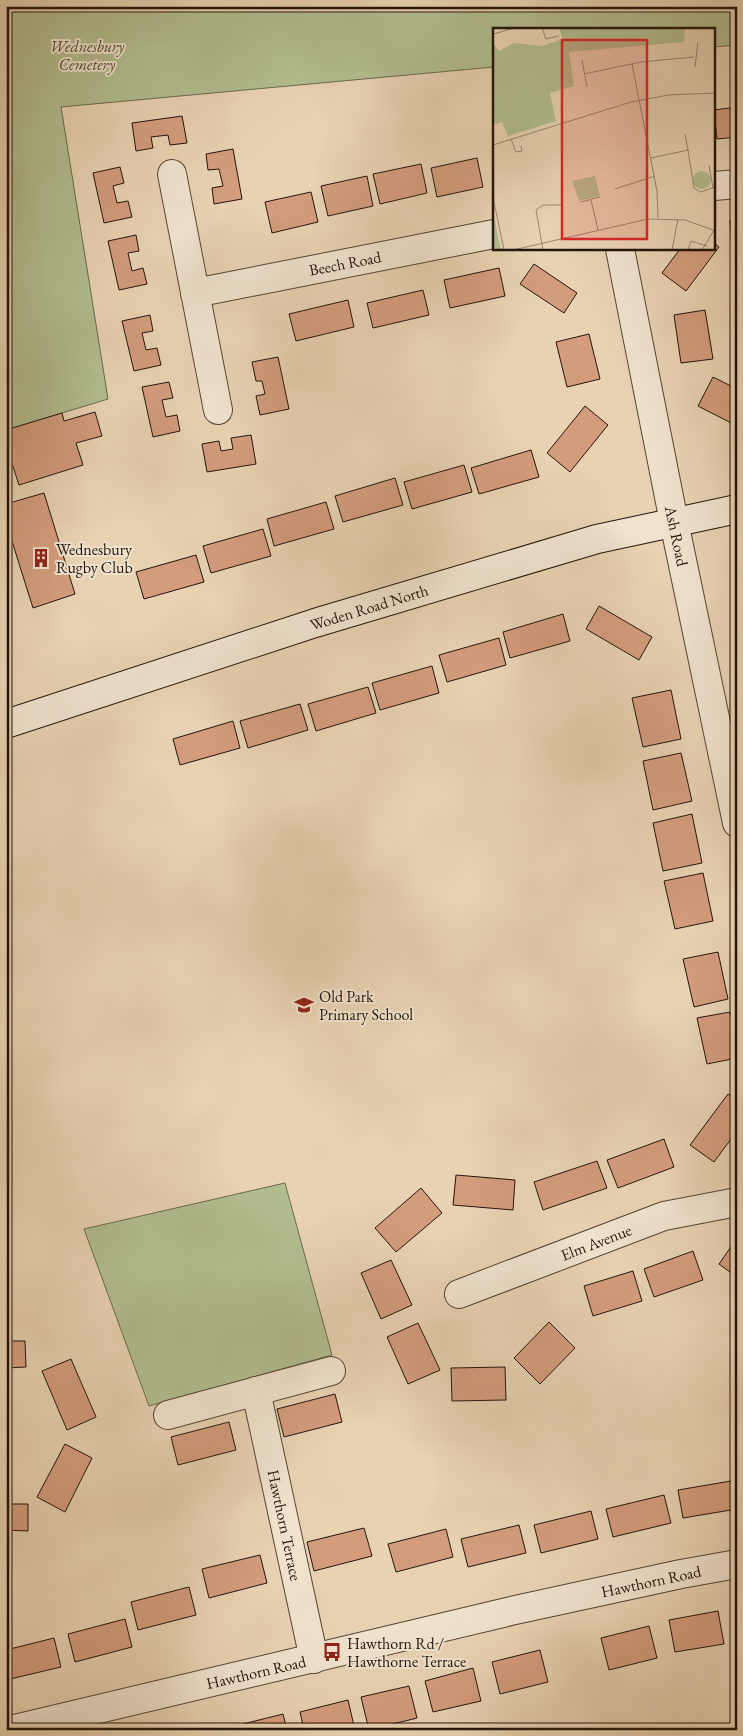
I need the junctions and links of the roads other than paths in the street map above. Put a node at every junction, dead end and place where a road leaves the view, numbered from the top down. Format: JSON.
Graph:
{"nodes":[{"id":1,"x":172,"y":174,"type":"dead end"},
{"id":2,"x":737,"y":184,"type":"edge"},
{"id":3,"x":716,"y":186,"type":"edge"},
{"id":4,"x":493,"y":234,"type":"edge"},
{"id":5,"x":620,"y":250,"type":"edge"},
{"id":6,"x":195,"y":293,"type":"junction"},
{"id":7,"x":218,"y":410,"type":"dead end"},
{"id":8,"x":737,"y":509,"type":"edge"},
{"id":9,"x":674,"y":522,"type":"junction"},
{"id":10,"x":6,"y":724,"type":"edge"},
{"id":11,"x":737,"y":823,"type":"edge"},
{"id":12,"x":737,"y":1202,"type":"edge"},
{"id":13,"x":459,"y":1294,"type":"dead end"},
{"id":14,"x":331,"y":1371,"type":"dead end"},
{"id":15,"x":256,"y":1391,"type":"junction"},
{"id":16,"x":168,"y":1415,"type":"dead end"},
{"id":17,"x":737,"y":1564,"type":"edge"},
{"id":18,"x":314,"y":1658,"type":"junction"},
{"id":19,"x":10,"y":1730,"type":"edge"}],
"edges":[{"from":1,"to":6,"type":"street"},
{"from":2,"to":3,"type":"street"},
{"from":4,"to":6,"type":"street","name":"Beech Road"},
{"from":5,"to":9,"type":"street","name":"Ash Road"},
{"from":6,"to":7,"type":"street"},
{"from":8,"to":9,"type":"street","name":"Woden Road North"},
{"from":9,"to":10,"type":"street","name":"Woden Road North"},
{"from":9,"to":11,"type":"street","name":"Ash Road"},
{"from":12,"to":13,"type":"street","name":"Elm Avenue"},
{"from":14,"to":15,"type":"street"},
{"from":15,"to":16,"type":"street"},
{"from":15,"to":18,"type":"street","name":"Hawthorn Terrace"},
{"from":17,"to":18,"type":"street","name":"Hawthorn Road"},
{"from":18,"to":19,"type":"street","name":"Hawthorn Road"}]}
